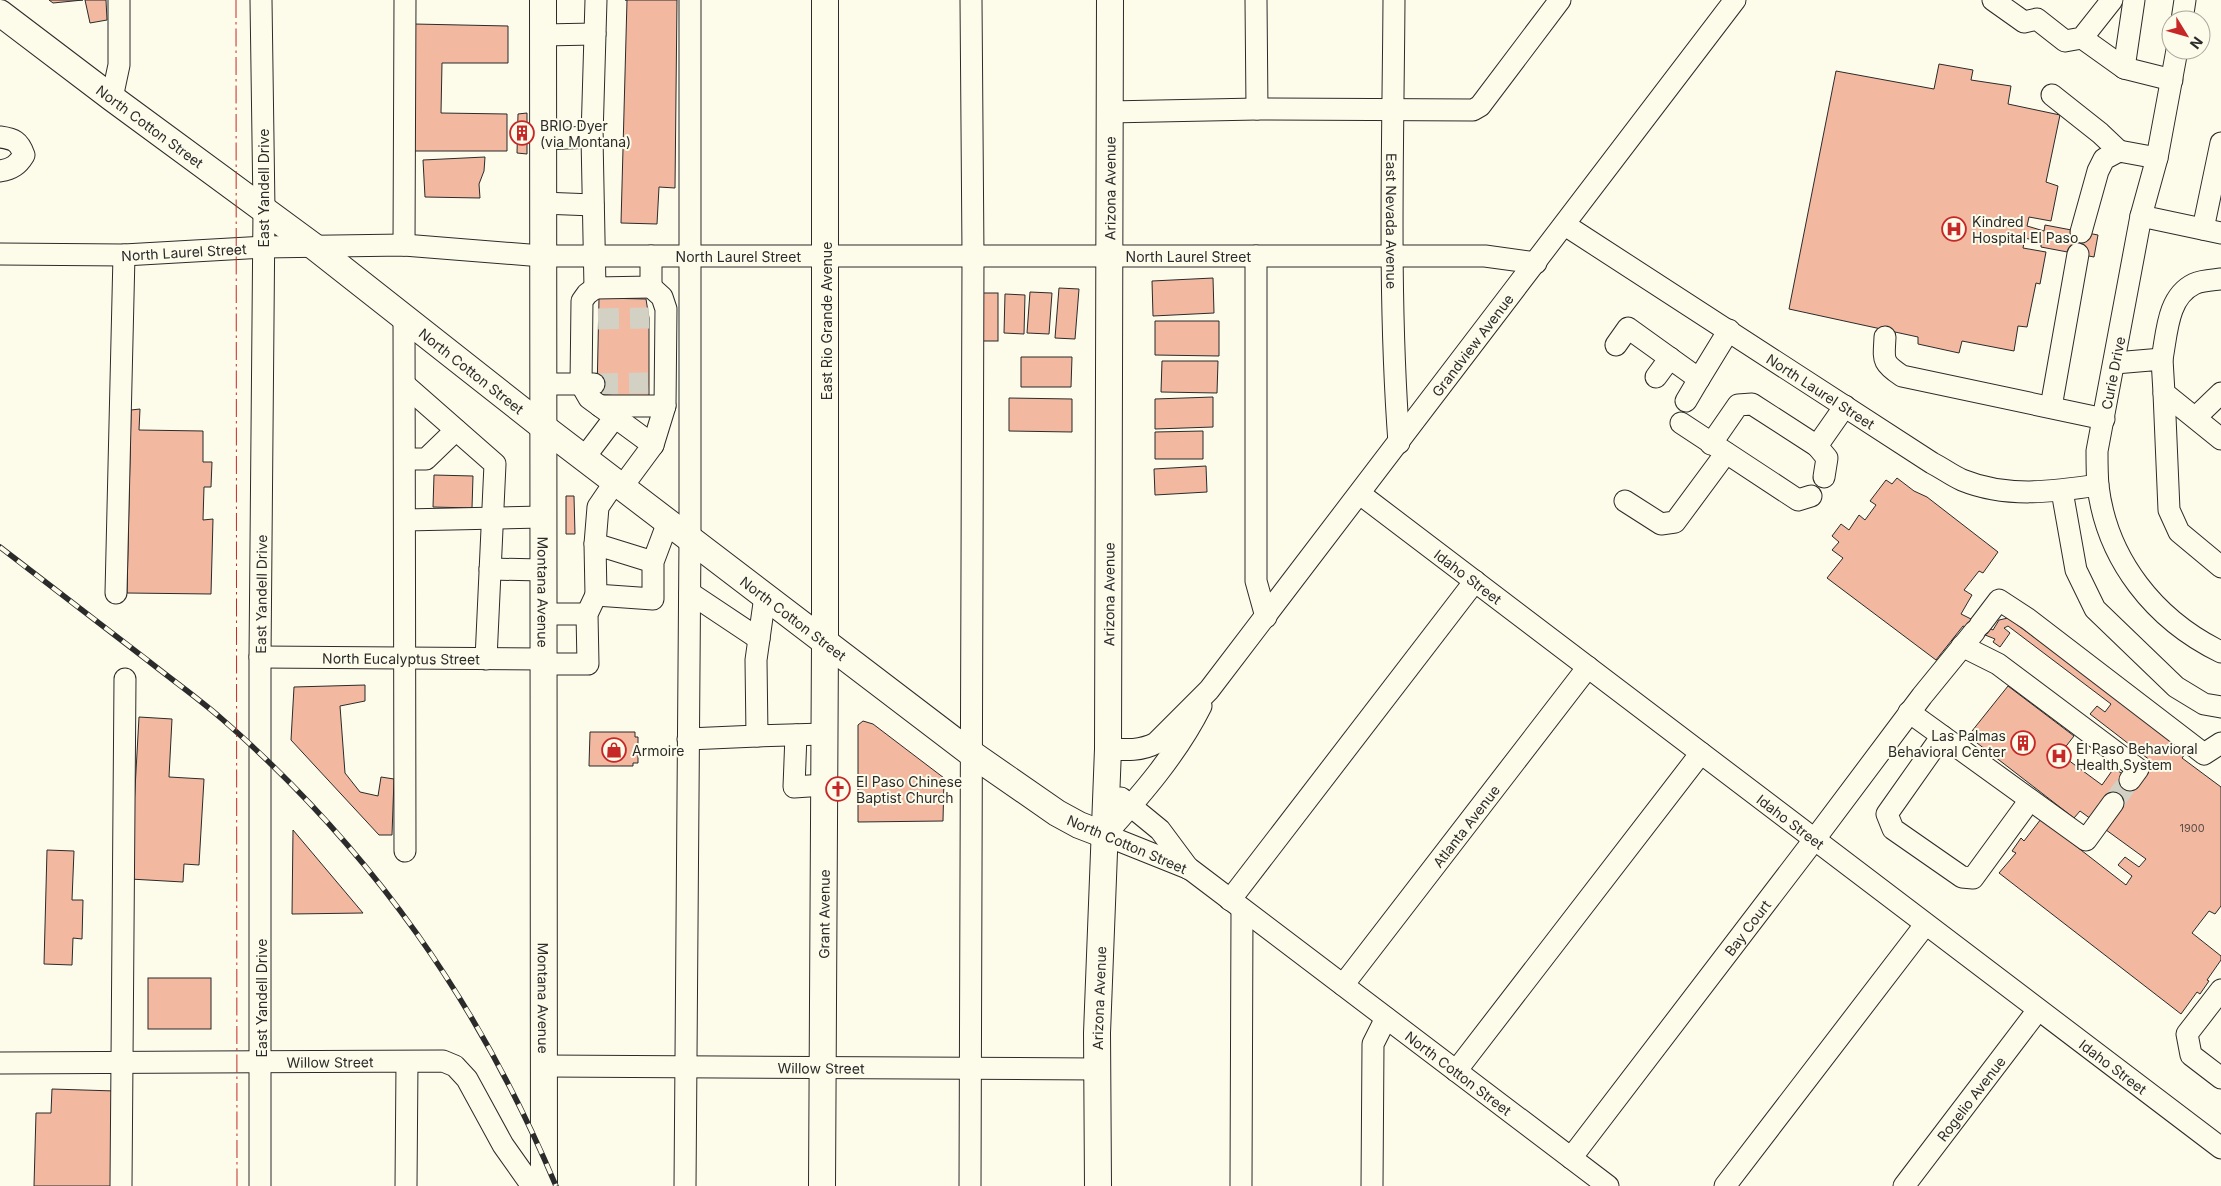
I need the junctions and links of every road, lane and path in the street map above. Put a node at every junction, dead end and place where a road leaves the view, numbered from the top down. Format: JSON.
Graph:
{"nodes":[{"id":1,"x":119,"y":0,"type":"edge"},
{"id":2,"x":261,"y":0,"type":"edge"},
{"id":3,"x":405,"y":0,"type":"edge"},
{"id":4,"x":542,"y":0,"type":"edge"},
{"id":5,"x":596,"y":0,"type":"edge"},
{"id":6,"x":690,"y":0,"type":"edge"},
{"id":7,"x":825,"y":0,"type":"edge"},
{"id":8,"x":971,"y":0,"type":"edge"},
{"id":9,"x":1110,"y":0,"type":"edge"},
{"id":10,"x":1256,"y":0,"type":"edge"},
{"id":11,"x":1394,"y":0,"type":"edge"},
{"id":12,"x":1560,"y":0,"type":"edge"},
{"id":13,"x":1735,"y":0,"type":"edge"},
{"id":14,"x":1993,"y":0,"type":"edge"},
{"id":15,"x":2112,"y":0,"type":"edge"},
{"id":16,"x":2134,"y":0,"type":"edge"},
{"id":17,"x":0,"y":13,"type":"edge"},
{"id":18,"x":596,"y":34,"type":"junction"},
{"id":19,"x":542,"y":35,"type":"junction"},
{"id":20,"x":2082,"y":38,"type":"junction"},
{"id":21,"x":2175,"y":60,"type":"edge"},
{"id":22,"x":2124,"y":68,"type":"junction"},
{"id":23,"x":2172,"y":80,"type":"junction"},
{"id":24,"x":2052,"y":95,"type":"dead end"},
{"id":25,"x":112,"y":98,"type":"junction"},
{"id":26,"x":1393,"y":108,"type":"junction"},
{"id":27,"x":1257,"y":109,"type":"junction"},
{"id":28,"x":1109,"y":112,"type":"junction"},
{"id":29,"x":0,"y":137,"type":"edge"},
{"id":30,"x":592,"y":137,"type":"junction"},
{"id":31,"x":542,"y":139,"type":"junction"},
{"id":32,"x":2221,"y":143,"type":"edge"},
{"id":33,"x":2120,"y":151,"type":"junction"},
{"id":34,"x":2157,"y":158,"type":"junction"},
{"id":35,"x":0,"y":171,"type":"edge"},
{"id":36,"x":542,"y":203,"type":"junction"},
{"id":37,"x":593,"y":205,"type":"junction"},
{"id":38,"x":264,"y":209,"type":"junction"},
{"id":39,"x":2141,"y":216,"type":"junction"},
{"id":40,"x":1565,"y":225,"type":"junction"},
{"id":41,"x":2212,"y":231,"type":"edge"},
{"id":42,"x":2082,"y":232,"type":"dead end"},
{"id":43,"x":404,"y":245,"type":"junction"},
{"id":44,"x":263,"y":247,"type":"junction"},
{"id":45,"x":316,"y":248,"type":"junction"},
{"id":46,"x":0,"y":254,"type":"edge"},
{"id":47,"x":2078,"y":254,"type":"dead end"},
{"id":48,"x":124,"y":255,"type":"junction"},
{"id":49,"x":974,"y":255,"type":"junction"},
{"id":50,"x":1109,"y":255,"type":"junction"},
{"id":51,"x":542,"y":256,"type":"junction"},
{"id":52,"x":594,"y":256,"type":"junction"},
{"id":53,"x":651,"y":256,"type":"junction"},
{"id":54,"x":690,"y":256,"type":"junction"},
{"id":55,"x":826,"y":256,"type":"junction"},
{"id":56,"x":1256,"y":256,"type":"junction"},
{"id":57,"x":1394,"y":256,"type":"junction"},
{"id":58,"x":1536,"y":263,"type":"junction"},
{"id":59,"x":2221,"y":279,"type":"edge"},
{"id":60,"x":651,"y":287,"type":"junction"},
{"id":61,"x":595,"y":288,"type":"junction"},
{"id":62,"x":404,"y":318,"type":"junction"},
{"id":63,"x":1729,"y":330,"type":"junction"},
{"id":64,"x":1886,"y":337,"type":"dead end"},
{"id":65,"x":1616,"y":345,"type":"dead end"},
{"id":66,"x":1670,"y":358,"type":"junction"},
{"id":67,"x":2162,"y":360,"type":"junction"},
{"id":68,"x":2115,"y":363,"type":"junction"},
{"id":69,"x":1656,"y":377,"type":"dead end"},
{"id":70,"x":1699,"y":380,"type":"junction"},
{"id":71,"x":542,"y":384,"type":"junction"},
{"id":72,"x":589,"y":384,"type":"junction"},
{"id":73,"x":404,"y":385,"type":"junction"},
{"id":74,"x":2164,"y":393,"type":"junction"},
{"id":75,"x":2221,"y":393,"type":"edge"},
{"id":76,"x":1686,"y":402,"type":"dead end"},
{"id":77,"x":665,"y":406,"type":"junction"},
{"id":78,"x":1845,"y":406,"type":"junction"},
{"id":79,"x":2051,"y":407,"type":"junction"},
{"id":80,"x":607,"y":412,"type":"junction"},
{"id":81,"x":2196,"y":417,"type":"junction"},
{"id":82,"x":2104,"y":419,"type":"junction"},
{"id":83,"x":1681,"y":423,"type":"dead end"},
{"id":84,"x":542,"y":426,"type":"junction"},
{"id":85,"x":456,"y":430,"type":"junction"},
{"id":86,"x":2221,"y":439,"type":"edge"},
{"id":87,"x":1399,"y":443,"type":"junction"},
{"id":88,"x":653,"y":445,"type":"junction"},
{"id":89,"x":1817,"y":446,"type":"junction"},
{"id":90,"x":1718,"y":448,"type":"junction"},
{"id":91,"x":584,"y":458,"type":"junction"},
{"id":92,"x":405,"y":459,"type":"junction"},
{"id":93,"x":1824,"y":477,"type":"dead end"},
{"id":94,"x":618,"y":484,"type":"junction"},
{"id":95,"x":2098,"y":485,"type":"junction"},
{"id":96,"x":2062,"y":490,"type":"junction"},
{"id":97,"x":1360,"y":494,"type":"junction"},
{"id":98,"x":1811,"y":496,"type":"dead end"},
{"id":99,"x":1625,"y":501,"type":"dead end"},
{"id":100,"x":542,"y":517,"type":"junction"},
{"id":101,"x":493,"y":518,"type":"junction"},
{"id":102,"x":405,"y":520,"type":"junction"},
{"id":103,"x":668,"y":522,"type":"junction"},
{"id":104,"x":690,"y":539,"type":"junction"},
{"id":105,"x":596,"y":544,"type":"junction"},
{"id":106,"x":653,"y":562,"type":"junction"},
{"id":107,"x":2221,"y":567,"type":"edge"},
{"id":108,"x":490,"y":569,"type":"junction"},
{"id":109,"x":542,"y":570,"type":"junction"},
{"id":110,"x":1475,"y":581,"type":"junction"},
{"id":111,"x":690,"y":592,"type":"junction"},
{"id":112,"x":116,"y":593,"type":"dead end"},
{"id":113,"x":765,"y":596,"type":"junction"},
{"id":114,"x":592,"y":604,"type":"junction"},
{"id":115,"x":542,"y":614,"type":"junction"},
{"id":116,"x":1266,"y":617,"type":"junction"},
{"id":117,"x":1972,"y":634,"type":"junction"},
{"id":118,"x":759,"y":639,"type":"junction"},
{"id":119,"x":825,"y":642,"type":"junction"},
{"id":120,"x":2221,"y":652,"type":"edge"},
{"id":121,"x":260,"y":657,"type":"junction"},
{"id":122,"x":406,"y":658,"type":"junction"},
{"id":123,"x":486,"y":659,"type":"junction"},
{"id":124,"x":542,"y":661,"type":"junction"},
{"id":125,"x":1588,"y":667,"type":"junction"},
{"id":126,"x":125,"y":679,"type":"dead end"},
{"id":127,"x":1209,"y":690,"type":"junction"},
{"id":128,"x":1916,"y":704,"type":"junction"},
{"id":129,"x":2221,"y":707,"type":"edge"},
{"id":130,"x":824,"y":734,"type":"junction"},
{"id":131,"x":796,"y":735,"type":"junction"},
{"id":132,"x":757,"y":736,"type":"junction"},
{"id":133,"x":1942,"y":736,"type":"junction"},
{"id":134,"x":688,"y":739,"type":"junction"},
{"id":135,"x":2221,"y":744,"type":"edge"},
{"id":136,"x":1108,"y":749,"type":"junction"},
{"id":137,"x":1701,"y":753,"type":"junction"},
{"id":138,"x":972,"y":754,"type":"junction"},
{"id":139,"x":2130,"y":780,"type":"tunnel mouth"},
{"id":140,"x":824,"y":785,"type":"junction"},
{"id":141,"x":1107,"y":787,"type":"junction"},
{"id":142,"x":2030,"y":800,"type":"junction"},
{"id":143,"x":2113,"y":803,"type":"tunnel mouth"},
{"id":144,"x":1130,"y":806,"type":"junction"},
{"id":145,"x":1105,"y":835,"type":"junction"},
{"id":146,"x":1814,"y":840,"type":"junction"},
{"id":147,"x":405,"y":851,"type":"dead end"},
{"id":148,"x":1190,"y":869,"type":"junction"},
{"id":149,"x":1236,"y":905,"type":"junction"},
{"id":150,"x":1925,"y":925,"type":"junction"},
{"id":151,"x":1343,"y":985,"type":"junction"},
{"id":152,"x":2217,"y":1002,"type":"edge"},
{"id":153,"x":2038,"y":1010,"type":"junction"},
{"id":154,"x":1386,"y":1018,"type":"junction"},
{"id":155,"x":406,"y":1062,"type":"junction"},
{"id":156,"x":0,"y":1063,"type":"edge"},
{"id":157,"x":121,"y":1063,"type":"junction"},
{"id":158,"x":262,"y":1063,"type":"junction"},
{"id":159,"x":545,"y":1066,"type":"junction"},
{"id":160,"x":686,"y":1067,"type":"junction"},
{"id":161,"x":822,"y":1068,"type":"junction"},
{"id":162,"x":970,"y":1068,"type":"junction"},
{"id":163,"x":1097,"y":1069,"type":"junction"},
{"id":164,"x":1456,"y":1071,"type":"junction"},
{"id":165,"x":2221,"y":1078,"type":"edge"},
{"id":166,"x":2221,"y":1148,"type":"edge"},
{"id":167,"x":1571,"y":1158,"type":"junction"},
{"id":168,"x":121,"y":1186,"type":"edge"},
{"id":169,"x":260,"y":1186,"type":"edge"},
{"id":170,"x":406,"y":1186,"type":"edge"},
{"id":171,"x":532,"y":1186,"type":"edge"},
{"id":172,"x":544,"y":1186,"type":"edge"},
{"id":173,"x":685,"y":1186,"type":"edge"},
{"id":174,"x":822,"y":1186,"type":"edge"},
{"id":175,"x":970,"y":1186,"type":"edge"},
{"id":176,"x":1098,"y":1186,"type":"edge"},
{"id":177,"x":1241,"y":1186,"type":"edge"},
{"id":178,"x":1372,"y":1186,"type":"edge"},
{"id":179,"x":1608,"y":1186,"type":"edge"},
{"id":180,"x":1726,"y":1186,"type":"edge"},
{"id":181,"x":1904,"y":1186,"type":"edge"}],
"edges":[{"from":1,"to":25,"type":"street"},
{"from":2,"to":38,"type":"street","name":"East Yandell Drive"},
{"from":3,"to":43,"type":"street"},
{"from":4,"to":19,"type":"main road","name":"Montana Avenue"},
{"from":5,"to":18,"type":"street"},
{"from":6,"to":54,"type":"street"},
{"from":7,"to":55,"type":"main road","name":"East Rio Grande Avenue"},
{"from":8,"to":49,"type":"street"},
{"from":9,"to":28,"type":"main road","name":"Arizona Avenue"},
{"from":10,"to":27,"type":"street"},
{"from":11,"to":26,"type":"street","name":"East Nevada Avenue"},
{"from":12,"to":26,"type":"street"},
{"from":13,"to":40,"type":"street","name":"Grandview Avenue"},
{"from":14,"to":20,"type":"street"},
{"from":15,"to":20,"type":"street"},
{"from":16,"to":22,"type":"street"},
{"from":17,"to":25,"type":"main road","name":"North Cotton Street"},
{"from":18,"to":19,"type":"street"},
{"from":18,"to":30,"type":"street"},
{"from":19,"to":31,"type":"main road","name":"Montana Avenue"},
{"from":20,"to":22,"type":"street"},
{"from":21,"to":23,"type":"street","name":"Curie Drive"},
{"from":22,"to":23,"type":"street"},
{"from":23,"to":34,"type":"street","name":"Curie Drive"},
{"from":24,"to":33,"type":"street"},
{"from":25,"to":38,"type":"main road","name":"North Cotton Street"},
{"from":26,"to":27,"type":"street"},
{"from":26,"to":57,"type":"street","name":"East Nevada Avenue"},
{"from":27,"to":28,"type":"street"},
{"from":28,"to":50,"type":"main road","name":"Arizona Avenue"},
{"from":29,"to":35,"type":"street"},
{"from":30,"to":31,"type":"street"},
{"from":30,"to":37,"type":"street"},
{"from":31,"to":36,"type":"main road","name":"Montana Avenue"},
{"from":32,"to":41,"type":"street"},
{"from":33,"to":34,"type":"street"},
{"from":33,"to":42,"type":"street"},
{"from":34,"to":39,"type":"street","name":"Curie Drive"},
{"from":36,"to":37,"type":"street"},
{"from":36,"to":51,"type":"main road","name":"Montana Avenue"},
{"from":37,"to":52,"type":"street"},
{"from":38,"to":44,"type":"street","name":"East Yandell Drive"},
{"from":38,"to":45,"type":"main road","name":"North Cotton Street"},
{"from":39,"to":41,"type":"street"},
{"from":39,"to":68,"type":"street","name":"Curie Drive"},
{"from":40,"to":58,"type":"street","name":"Grandview Avenue"},
{"from":40,"to":63,"type":"street","name":"North Laurel Street"},
{"from":43,"to":45,"type":"street","name":"North Laurel Street"},
{"from":43,"to":51,"type":"street","name":"North Laurel Street"},
{"from":44,"to":45,"type":"street","name":"North Laurel Street"},
{"from":44,"to":48,"type":"street","name":"North Laurel Street"},
{"from":44,"to":121,"type":"street","name":"East Yandell Drive"},
{"from":45,"to":62,"type":"main road","name":"North Cotton Street"},
{"from":46,"to":48,"type":"street","name":"North Laurel Street"},
{"from":47,"to":79,"type":"street"},
{"from":48,"to":112,"type":"street"},
{"from":49,"to":50,"type":"street","name":"North Laurel Street"},
{"from":49,"to":55,"type":"street","name":"North Laurel Street"},
{"from":49,"to":138,"type":"street"},
{"from":50,"to":56,"type":"street","name":"North Laurel Street"},
{"from":50,"to":136,"type":"main road","name":"Arizona Avenue"},
{"from":51,"to":52,"type":"street","name":"North Laurel Street"},
{"from":51,"to":71,"type":"main road","name":"Montana Avenue"},
{"from":52,"to":53,"type":"street","name":"North Laurel Street"},
{"from":52,"to":61,"type":"street"},
{"from":53,"to":54,"type":"street","name":"North Laurel Street"},
{"from":53,"to":60,"type":"street"},
{"from":54,"to":55,"type":"street","name":"North Laurel Street"},
{"from":54,"to":104,"type":"street"},
{"from":55,"to":119,"type":"main road","name":"East Rio Grande Avenue"},
{"from":56,"to":57,"type":"street","name":"North Laurel Street"},
{"from":56,"to":116,"type":"street"},
{"from":57,"to":58,"type":"street","name":"North Laurel Street"},
{"from":57,"to":87,"type":"street","name":"East Nevada Avenue"},
{"from":58,"to":87,"type":"street","name":"Grandview Avenue"},
{"from":59,"to":67,"type":"street"},
{"from":60,"to":61,"type":"street"},
{"from":60,"to":77,"type":"street"},
{"from":61,"to":72,"type":"street"},
{"from":62,"to":73,"type":"street"},
{"from":62,"to":84,"type":"main road","name":"North Cotton Street"},
{"from":63,"to":70,"type":"street"},
{"from":63,"to":78,"type":"street","name":"North Laurel Street"},
{"from":64,"to":79,"type":"street"},
{"from":65,"to":66,"type":"street"},
{"from":66,"to":69,"type":"street"},
{"from":66,"to":70,"type":"street"},
{"from":67,"to":68,"type":"street"},
{"from":67,"to":74,"type":"street"},
{"from":68,"to":82,"type":"street","name":"Curie Drive"},
{"from":70,"to":76,"type":"street"},
{"from":71,"to":72,"type":"street"},
{"from":71,"to":84,"type":"main road","name":"Montana Avenue"},
{"from":72,"to":80,"type":"street"},
{"from":73,"to":85,"type":"street"},
{"from":73,"to":92,"type":"street"},
{"from":74,"to":81,"type":"street"},
{"from":74,"to":107,"type":"street"},
{"from":75,"to":81,"type":"street"},
{"from":77,"to":80,"type":"street"},
{"from":77,"to":88,"type":"street"},
{"from":78,"to":89,"type":"street"},
{"from":78,"to":96,"type":"street","name":"North Laurel Street"},
{"from":79,"to":82,"type":"street"},
{"from":80,"to":88,"type":"street"},
{"from":80,"to":91,"type":"street"},
{"from":81,"to":86,"type":"street"},
{"from":82,"to":95,"type":"street","name":"Curie Drive"},
{"from":83,"to":90,"type":"street"},
{"from":84,"to":91,"type":"main road","name":"North Cotton Street"},
{"from":84,"to":100,"type":"main road","name":"Montana Avenue"},
{"from":85,"to":92,"type":"street"},
{"from":85,"to":101,"type":"street"},
{"from":87,"to":97,"type":"street","name":"Grandview Avenue"},
{"from":88,"to":94,"type":"street"},
{"from":89,"to":90,"type":"street"},
{"from":89,"to":93,"type":"street"},
{"from":90,"to":98,"type":"street"},
{"from":90,"to":99,"type":"street"},
{"from":91,"to":94,"type":"main road","name":"North Cotton Street"},
{"from":92,"to":102,"type":"street"},
{"from":94,"to":103,"type":"main road","name":"North Cotton Street"},
{"from":94,"to":105,"type":"street"},
{"from":95,"to":96,"type":"street","name":"North Laurel Street"},
{"from":95,"to":120,"type":"street","name":"Curie Drive"},
{"from":96,"to":129,"type":"street"},
{"from":97,"to":110,"type":"street","name":"Idaho Street"},
{"from":97,"to":116,"type":"street","name":"Grandview Avenue"},
{"from":100,"to":101,"type":"street"},
{"from":100,"to":109,"type":"main road","name":"Montana Avenue"},
{"from":101,"to":102,"type":"street"},
{"from":101,"to":108,"type":"street"},
{"from":102,"to":122,"type":"street"},
{"from":103,"to":104,"type":"main road","name":"North Cotton Street"},
{"from":103,"to":106,"type":"street"},
{"from":104,"to":111,"type":"street"},
{"from":104,"to":113,"type":"main road","name":"North Cotton Street"},
{"from":105,"to":106,"type":"street"},
{"from":105,"to":114,"type":"street"},
{"from":106,"to":114,"type":"street"},
{"from":108,"to":109,"type":"street"},
{"from":108,"to":123,"type":"street"},
{"from":109,"to":115,"type":"main road","name":"Montana Avenue"},
{"from":110,"to":125,"type":"street","name":"Idaho Street"},
{"from":110,"to":149,"type":"street"},
{"from":111,"to":118,"type":"street"},
{"from":111,"to":134,"type":"street"},
{"from":113,"to":118,"type":"street"},
{"from":113,"to":119,"type":"main road","name":"North Cotton Street"},
{"from":114,"to":115,"type":"street"},
{"from":114,"to":124,"type":"street","name":"North Eucalyptus Street"},
{"from":115,"to":124,"type":"main road","name":"Montana Avenue"},
{"from":116,"to":127,"type":"street","name":"Grandview Avenue"},
{"from":117,"to":128,"type":"street","name":"Bay Court"},
{"from":117,"to":135,"type":"street","name":"Bay Court"},
{"from":117,"to":139,"type":"street"},
{"from":118,"to":132,"type":"street"},
{"from":119,"to":130,"type":"main road","name":"Grant Avenue"},
{"from":119,"to":138,"type":"main road","name":"North Cotton Street"},
{"from":121,"to":122,"type":"street","name":"North Eucalyptus Street"},
{"from":121,"to":158,"type":"street","name":"East Yandell Drive"},
{"from":122,"to":123,"type":"street","name":"North Eucalyptus Street"},
{"from":122,"to":147,"type":"street"},
{"from":123,"to":124,"type":"street","name":"North Eucalyptus Street"},
{"from":124,"to":159,"type":"main road","name":"Montana Avenue"},
{"from":125,"to":137,"type":"street","name":"Idaho Street"},
{"from":125,"to":151,"type":"street","name":"Atlanta Avenue"},
{"from":126,"to":157,"type":"street"},
{"from":127,"to":136,"type":"street","name":"Grandview Avenue"},
{"from":127,"to":144,"type":"street","name":"Grandview Avenue"},
{"from":128,"to":133,"type":"street"},
{"from":128,"to":146,"type":"street","name":"Bay Court"},
{"from":130,"to":131,"type":"street"},
{"from":130,"to":140,"type":"main road","name":"Grant Avenue"},
{"from":131,"to":132,"type":"street"},
{"from":131,"to":140,"type":"street"},
{"from":132,"to":134,"type":"street"},
{"from":133,"to":142,"type":"street"},
{"from":133,"to":142,"type":"street"},
{"from":134,"to":160,"type":"street"},
{"from":136,"to":141,"type":"main road","name":"Arizona Avenue"},
{"from":137,"to":146,"type":"street","name":"Idaho Street"},
{"from":137,"to":164,"type":"street"},
{"from":138,"to":145,"type":"main road","name":"North Cotton Street"},
{"from":138,"to":162,"type":"street"},
{"from":140,"to":161,"type":"main road","name":"Grant Avenue"},
{"from":141,"to":144,"type":"street"},
{"from":141,"to":145,"type":"main road","name":"Arizona Avenue"},
{"from":142,"to":143,"type":"street"},
{"from":144,"to":145,"type":"street","name":"Grandview Avenue"},
{"from":144,"to":148,"type":"street"},
{"from":145,"to":148,"type":"street","name":"North Cotton Street"},
{"from":145,"to":163,"type":"main road","name":"Arizona Avenue"},
{"from":146,"to":150,"type":"street","name":"Idaho Street"},
{"from":146,"to":167,"type":"street","name":"Bay Court"},
{"from":148,"to":149,"type":"street","name":"North Cotton Street"},
{"from":149,"to":151,"type":"street","name":"North Cotton Street"},
{"from":149,"to":177,"type":"street"},
{"from":150,"to":153,"type":"street","name":"Idaho Street"},
{"from":150,"to":180,"type":"street"},
{"from":151,"to":154,"type":"street","name":"North Cotton Street"},
{"from":152,"to":165,"type":"street"},
{"from":153,"to":166,"type":"street","name":"Idaho Street"},
{"from":153,"to":181,"type":"street","name":"Rogelio Avenue"},
{"from":154,"to":164,"type":"street","name":"North Cotton Street"},
{"from":154,"to":178,"type":"street"},
{"from":155,"to":158,"type":"street","name":"Willow Street"},
{"from":155,"to":170,"type":"street"},
{"from":155,"to":171,"type":"street","name":"Willow Street"},
{"from":156,"to":157,"type":"street","name":"Willow Street"},
{"from":157,"to":158,"type":"street","name":"Willow Street"},
{"from":157,"to":168,"type":"street"},
{"from":158,"to":169,"type":"street","name":"East Yandell Drive"},
{"from":159,"to":160,"type":"street","name":"Willow Street"},
{"from":159,"to":172,"type":"main road","name":"Montana Avenue"},
{"from":160,"to":161,"type":"street","name":"Willow Street"},
{"from":160,"to":173,"type":"street"},
{"from":161,"to":162,"type":"street","name":"Willow Street"},
{"from":161,"to":174,"type":"main road","name":"Grant Avenue"},
{"from":162,"to":163,"type":"street","name":"Willow Street"},
{"from":162,"to":175,"type":"street"},
{"from":163,"to":176,"type":"main road","name":"Arizona Avenue"},
{"from":164,"to":167,"type":"street","name":"North Cotton Street"},
{"from":167,"to":179,"type":"street","name":"North Cotton Street"}]}
